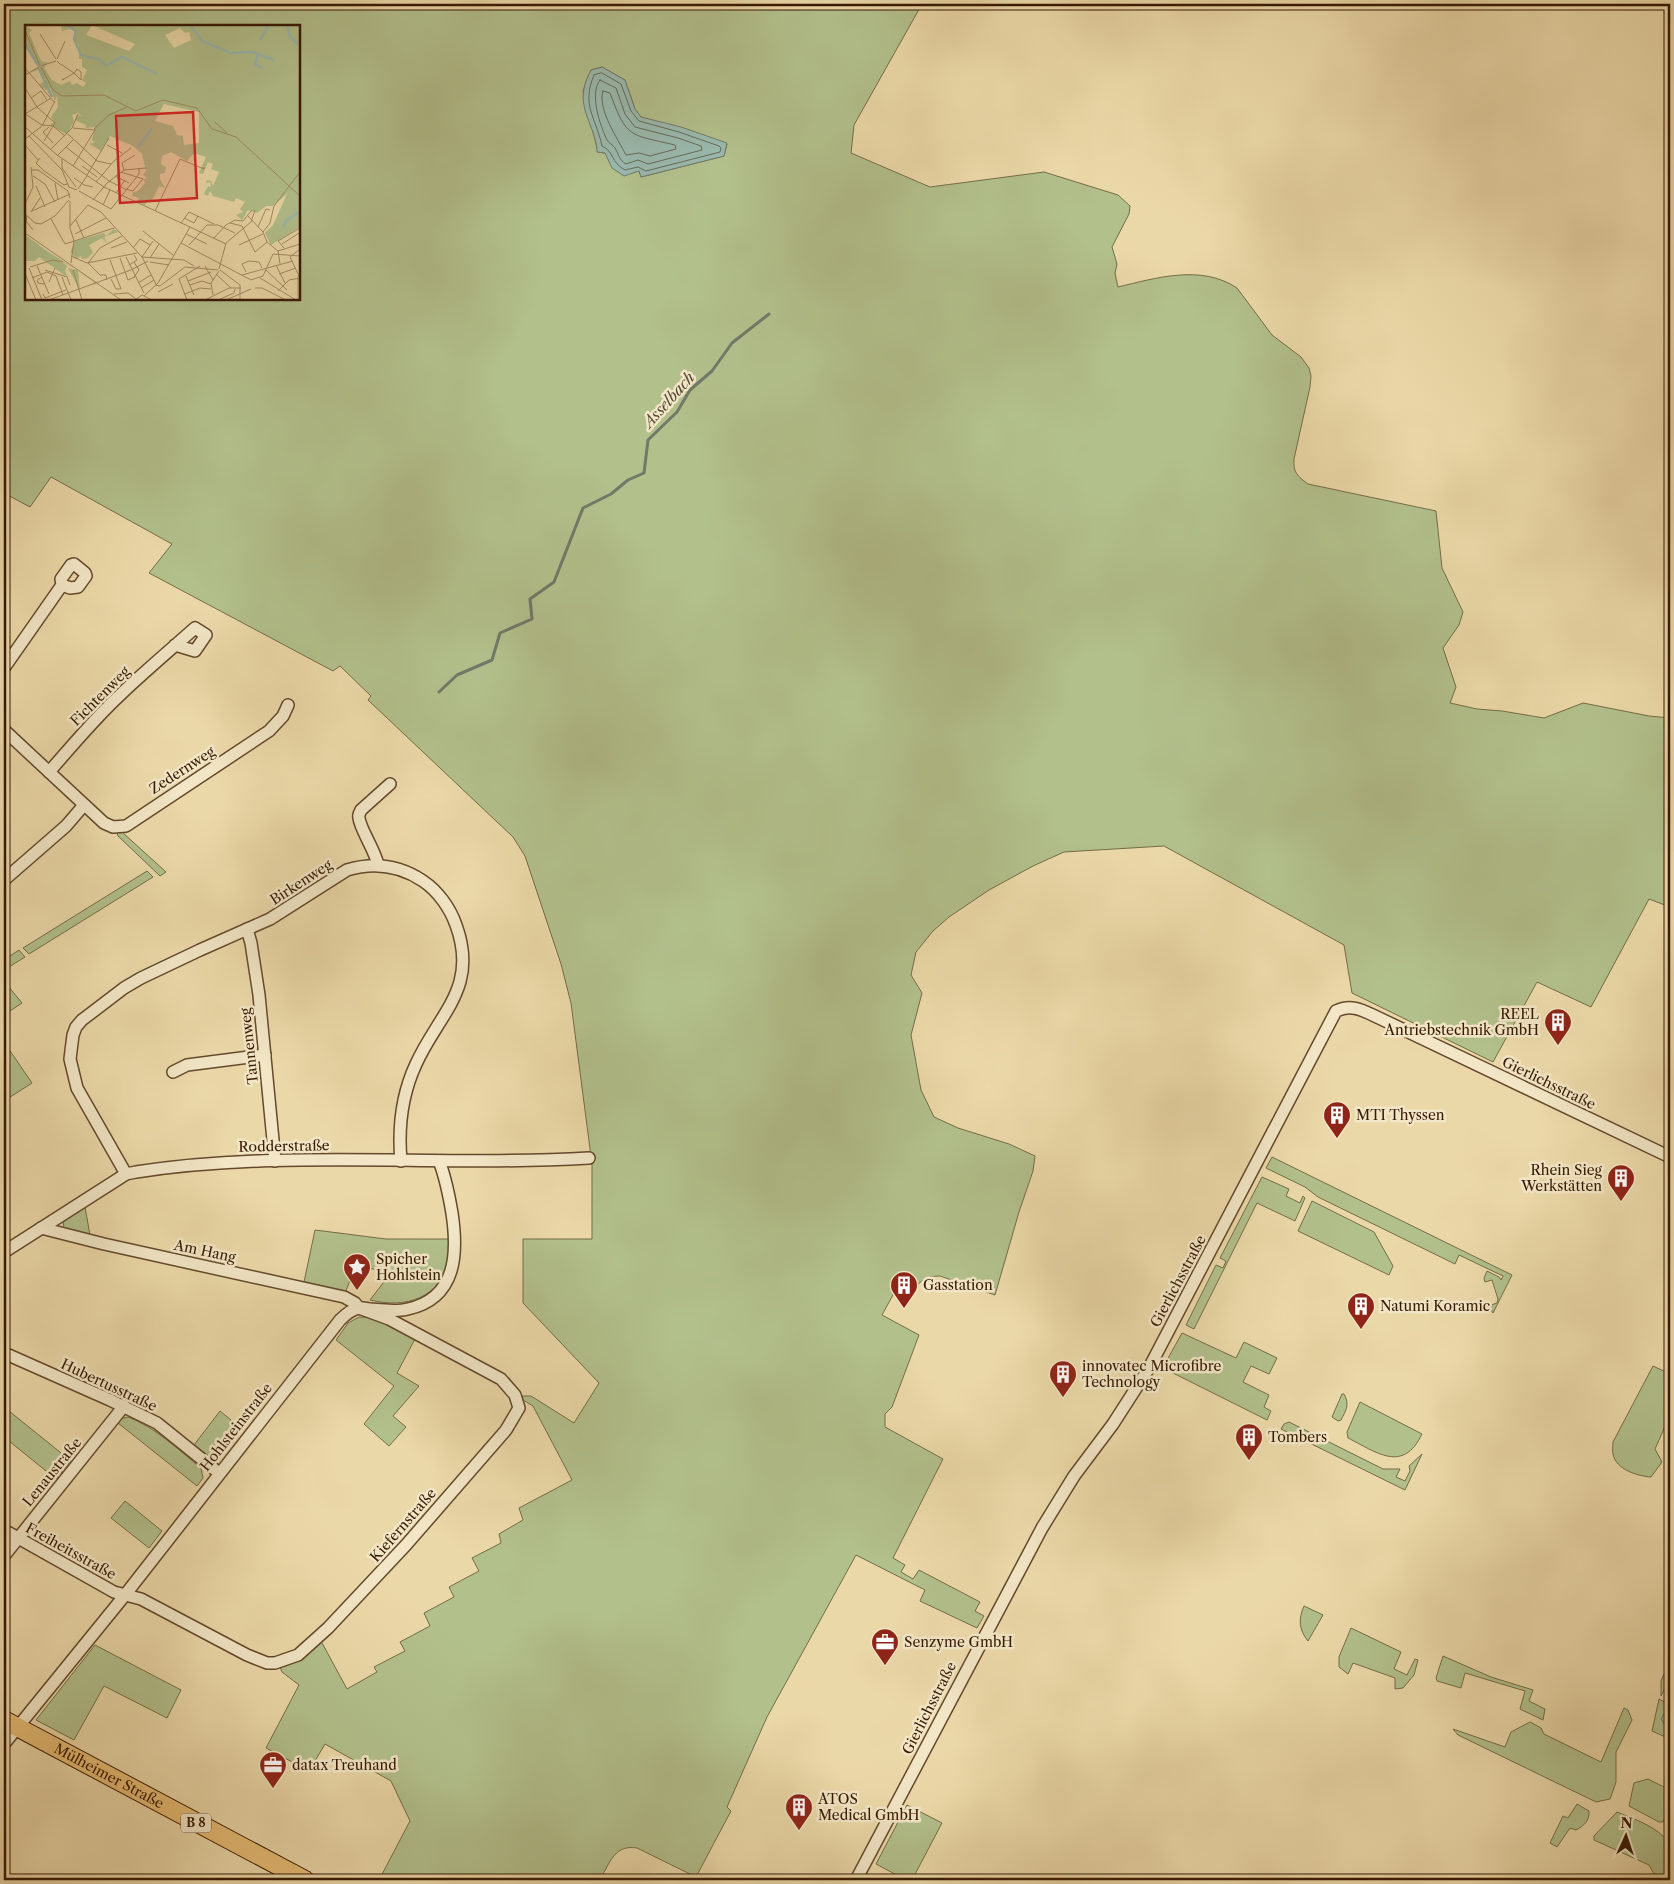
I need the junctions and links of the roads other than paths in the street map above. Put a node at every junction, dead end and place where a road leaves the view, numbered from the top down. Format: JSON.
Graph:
{"nodes":[{"id":1,"x":62,"y":585,"type":"dead end"},
{"id":2,"x":175,"y":645,"type":"dead end"},
{"id":3,"x":4,"y":668,"type":"edge"},
{"id":4,"x":288,"y":705,"type":"dead end"},
{"id":5,"x":4,"y":730,"type":"edge"},
{"id":6,"x":49,"y":772,"type":"junction"},
{"id":7,"x":390,"y":784,"type":"dead end"},
{"id":8,"x":84,"y":805,"type":"junction"},
{"id":9,"x":378,"y":864,"type":"junction"},
{"id":10,"x":4,"y":880,"type":"edge"},
{"id":11,"x":247,"y":929,"type":"junction"},
{"id":12,"x":265,"y":1055,"type":"junction"},
{"id":13,"x":173,"y":1072,"type":"dead end"},
{"id":14,"x":1670,"y":1157,"type":"edge"},
{"id":15,"x":589,"y":1158,"type":"dead end"},
{"id":16,"x":275,"y":1161,"type":"junction"},
{"id":17,"x":401,"y":1161,"type":"junction"},
{"id":18,"x":439,"y":1162,"type":"junction"},
{"id":19,"x":126,"y":1174,"type":"junction"},
{"id":20,"x":41,"y":1228,"type":"junction"},
{"id":21,"x":4,"y":1252,"type":"edge"},
{"id":22,"x":359,"y":1308,"type":"junction"},
{"id":23,"x":4,"y":1353,"type":"edge"},
{"id":24,"x":124,"y":1406,"type":"junction"},
{"id":25,"x":219,"y":1473,"type":"junction"},
{"id":26,"x":4,"y":1530,"type":"edge"},
{"id":27,"x":18,"y":1538,"type":"junction"},
{"id":28,"x":4,"y":1556,"type":"edge"},
{"id":29,"x":125,"y":1595,"type":"junction"},
{"id":30,"x":10,"y":1724,"type":"edge"},
{"id":31,"x":4,"y":1744,"type":"edge"},
{"id":32,"x":305,"y":1880,"type":"edge"},
{"id":33,"x":856,"y":1880,"type":"edge"}],
"edges":[{"from":1,"to":3,"type":"street"},
{"from":2,"to":6,"type":"street","name":"Fichtenweg"},
{"from":4,"to":8,"type":"street","name":"Zedernweg"},
{"from":5,"to":6,"type":"street","name":"Zedernweg"},
{"from":6,"to":8,"type":"street","name":"Zedernweg"},
{"from":7,"to":9,"type":"street"},
{"from":8,"to":10,"type":"street"},
{"from":9,"to":11,"type":"street","name":"Birkenweg"},
{"from":9,"to":17,"type":"street","name":"Birkenweg"},
{"from":11,"to":12,"type":"street","name":"Tannenweg"},
{"from":11,"to":19,"type":"street","name":"Birkenweg"},
{"from":12,"to":13,"type":"street"},
{"from":12,"to":16,"type":"street","name":"Tannenweg"},
{"from":14,"to":33,"type":"street","name":"Gierlichsstraße"},
{"from":15,"to":18,"type":"street","name":"Rodderstraße"},
{"from":16,"to":17,"type":"street","name":"Rodderstraße"},
{"from":16,"to":19,"type":"street","name":"Rodderstraße"},
{"from":17,"to":18,"type":"street","name":"Rodderstraße"},
{"from":18,"to":22,"type":"street"},
{"from":19,"to":20,"type":"street","name":"Rodderstraße"},
{"from":20,"to":21,"type":"street","name":"Rodderstraße"},
{"from":20,"to":22,"type":"street","name":"Am Hang"},
{"from":22,"to":25,"type":"street","name":"Hohlsteinstraße"},
{"from":22,"to":29,"type":"street","name":"Kiefernstraße"},
{"from":23,"to":24,"type":"street","name":"Hubertusstraße"},
{"from":24,"to":25,"type":"street","name":"Hubertusstraße"},
{"from":24,"to":27,"type":"street","name":"Lenaustraße"},
{"from":25,"to":29,"type":"street","name":"Hohlsteinstraße"},
{"from":26,"to":27,"type":"street","name":"Freiheitsstraße"},
{"from":27,"to":28,"type":"street","name":"Lenaustraße"},
{"from":27,"to":29,"type":"street","name":"Freiheitsstraße"},
{"from":29,"to":30,"type":"street","name":"Hohlsteinstraße"},
{"from":30,"to":31,"type":"street","name":"Hohlsteinstraße"},
{"from":30,"to":32,"type":"main road","name":"Mülheimer Straße","number":"B 8"}]}
